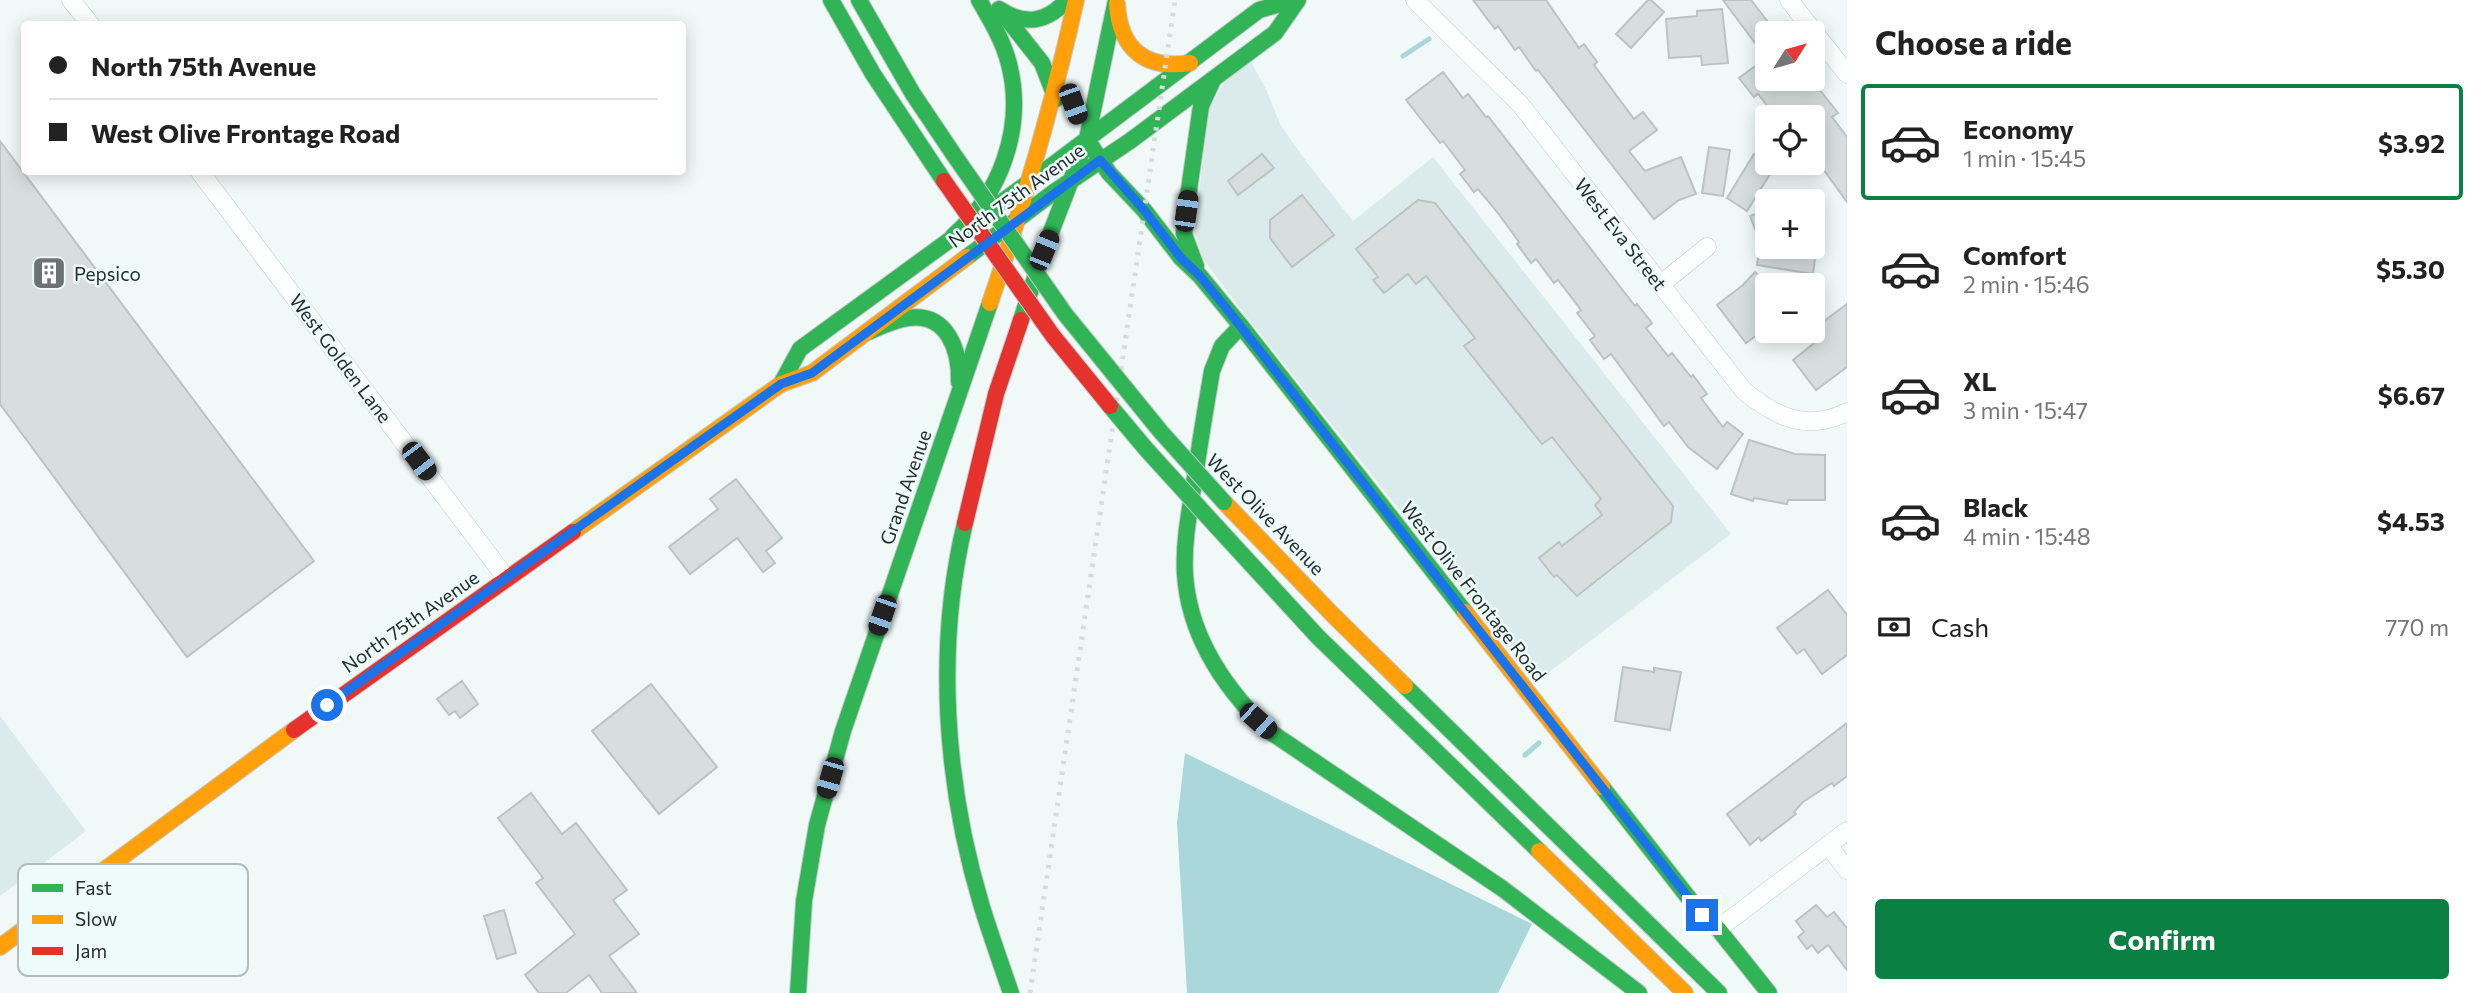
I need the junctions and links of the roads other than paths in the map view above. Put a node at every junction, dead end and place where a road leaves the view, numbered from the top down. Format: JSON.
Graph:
{"nodes":[{"id":1,"x":71,"y":0,"type":"edge"},
{"id":2,"x":831,"y":0,"type":"edge"},
{"id":3,"x":859,"y":0,"type":"edge"},
{"id":4,"x":979,"y":0,"type":"edge"},
{"id":5,"x":988,"y":0,"type":"edge"},
{"id":6,"x":1067,"y":0,"type":"edge"},
{"id":7,"x":1076,"y":0,"type":"edge"},
{"id":8,"x":1116,"y":0,"type":"edge"},
{"id":9,"x":1296,"y":0,"type":"edge"},
{"id":10,"x":1415,"y":0,"type":"edge"},
{"id":11,"x":1789,"y":0,"type":"edge"},
{"id":12,"x":1001,"y":11,"type":"junction"},
{"id":13,"x":88,"y":21,"type":"edge"},
{"id":14,"x":1061,"y":61,"type":"junction"},
{"id":15,"x":1190,"y":63,"type":"junction"},
{"id":16,"x":1847,"y":74,"type":"edge"},
{"id":17,"x":1214,"y":78,"type":"junction"},
{"id":18,"x":1055,"y":94,"type":"junction"},
{"id":19,"x":1087,"y":139,"type":"junction"},
{"id":20,"x":1100,"y":160,"type":"junction"},
{"id":21,"x":1058,"y":161,"type":"junction"},
{"id":22,"x":202,"y":175,"type":"edge"},
{"id":23,"x":1074,"y":178,"type":"junction"},
{"id":24,"x":1030,"y":180,"type":"junction"},
{"id":25,"x":1054,"y":192,"type":"junction"},
{"id":26,"x":1019,"y":218,"type":"junction"},
{"id":27,"x":953,"y":236,"type":"junction"},
{"id":28,"x":1707,"y":247,"type":"dead end"},
{"id":29,"x":1044,"y":250,"type":"junction"},
{"id":30,"x":1200,"y":276,"type":"junction"},
{"id":31,"x":1661,"y":284,"type":"junction"},
{"id":32,"x":1241,"y":326,"type":"junction"},
{"id":33,"x":866,"y":333,"type":"junction"},
{"id":34,"x":781,"y":384,"type":"junction"},
{"id":35,"x":957,"y":403,"type":"junction"},
{"id":36,"x":1847,"y":412,"type":"edge"},
{"id":37,"x":506,"y":578,"type":"junction"},
{"id":38,"x":1847,"y":831,"type":"edge"},
{"id":39,"x":1828,"y":845,"type":"junction"},
{"id":40,"x":111,"y":864,"type":"edge"},
{"id":41,"x":1847,"y":870,"type":"edge"},
{"id":42,"x":1718,"y":929,"type":"junction"},
{"id":43,"x":18,"y":934,"type":"edge"},
{"id":44,"x":0,"y":947,"type":"edge"},
{"id":45,"x":798,"y":993,"type":"edge"},
{"id":46,"x":1011,"y":993,"type":"edge"},
{"id":47,"x":1639,"y":993,"type":"edge"},
{"id":48,"x":1685,"y":993,"type":"edge"},
{"id":49,"x":1719,"y":993,"type":"edge"},
{"id":50,"x":1769,"y":993,"type":"edge"}],
"edges":[{"from":1,"to":13,"type":"street"},
{"from":2,"to":48,"type":"main road","bridge":true},
{"from":3,"to":49,"type":"main road","name":"West Olive Avenue","bridge":true},
{"from":4,"to":27,"type":"main road"},
{"from":5,"to":12,"type":"main road"},
{"from":6,"to":12,"type":"main road"},
{"from":7,"to":14,"type":"main road","name":"Grand Avenue"},
{"from":8,"to":15,"type":"main road"},
{"from":8,"to":19,"type":"main road"},
{"from":9,"to":15,"type":"main road","name":"North 75th Avenue"},
{"from":9,"to":17,"type":"main road","name":"North 75th Avenue"},
{"from":10,"to":31,"type":"street","name":"West Eva Street"},
{"from":11,"to":16,"type":"street"},
{"from":12,"to":18,"type":"main road"},
{"from":14,"to":18,"type":"main road","name":"Grand Avenue"},
{"from":14,"to":19,"type":"main road"},
{"from":15,"to":19,"type":"main road","name":"North 75th Avenue"},
{"from":17,"to":20,"type":"main road","name":"North 75th Avenue"},
{"from":17,"to":30,"type":"main road"},
{"from":18,"to":21,"type":"main road"},
{"from":18,"to":24,"type":"main road","name":"Grand Avenue"},
{"from":19,"to":20,"type":"main road"},
{"from":19,"to":21,"type":"main road","name":"North 75th Avenue"},
{"from":19,"to":23,"type":"main road"},
{"from":20,"to":23,"type":"main road","name":"North 75th Avenue"},
{"from":20,"to":30,"type":"main road"},
{"from":21,"to":24,"type":"main road","name":"North 75th Avenue"},
{"from":21,"to":25,"type":"main road"},
{"from":22,"to":37,"type":"street","name":"West Golden Lane"},
{"from":23,"to":25,"type":"main road","name":"North 75th Avenue"},
{"from":23,"to":29,"type":"main road"},
{"from":24,"to":26,"type":"main road","name":"Grand Avenue"},
{"from":24,"to":27,"type":"main road","name":"North 75th Avenue"},
{"from":25,"to":26,"type":"main road","name":"North 75th Avenue"},
{"from":25,"to":29,"type":"main road"},
{"from":26,"to":33,"type":"main road","name":"North 75th Avenue"},
{"from":26,"to":35,"type":"main road","name":"Grand Avenue"},
{"from":27,"to":34,"type":"main road","name":"North 75th Avenue"},
{"from":28,"to":31,"type":"street"},
{"from":29,"to":46,"type":"main road"},
{"from":30,"to":32,"type":"main road","name":"West Olive Frontage Road"},
{"from":31,"to":36,"type":"street","name":"West Eva Street"},
{"from":32,"to":42,"type":"main road","name":"West Olive Frontage Road"},
{"from":32,"to":47,"type":"main road"},
{"from":33,"to":34,"type":"main road","name":"North 75th Avenue"},
{"from":33,"to":35,"type":"main road"},
{"from":34,"to":37,"type":"main road","name":"North 75th Avenue"},
{"from":35,"to":45,"type":"main road","name":"Grand Avenue"},
{"from":37,"to":40,"type":"main road","name":"North 75th Avenue"},
{"from":38,"to":39,"type":"street"},
{"from":39,"to":41,"type":"street"},
{"from":39,"to":42,"type":"street"},
{"from":42,"to":50,"type":"main road","name":"West Olive Frontage Road"},
{"from":43,"to":44,"type":"main road","name":"North 75th Avenue"}]}
